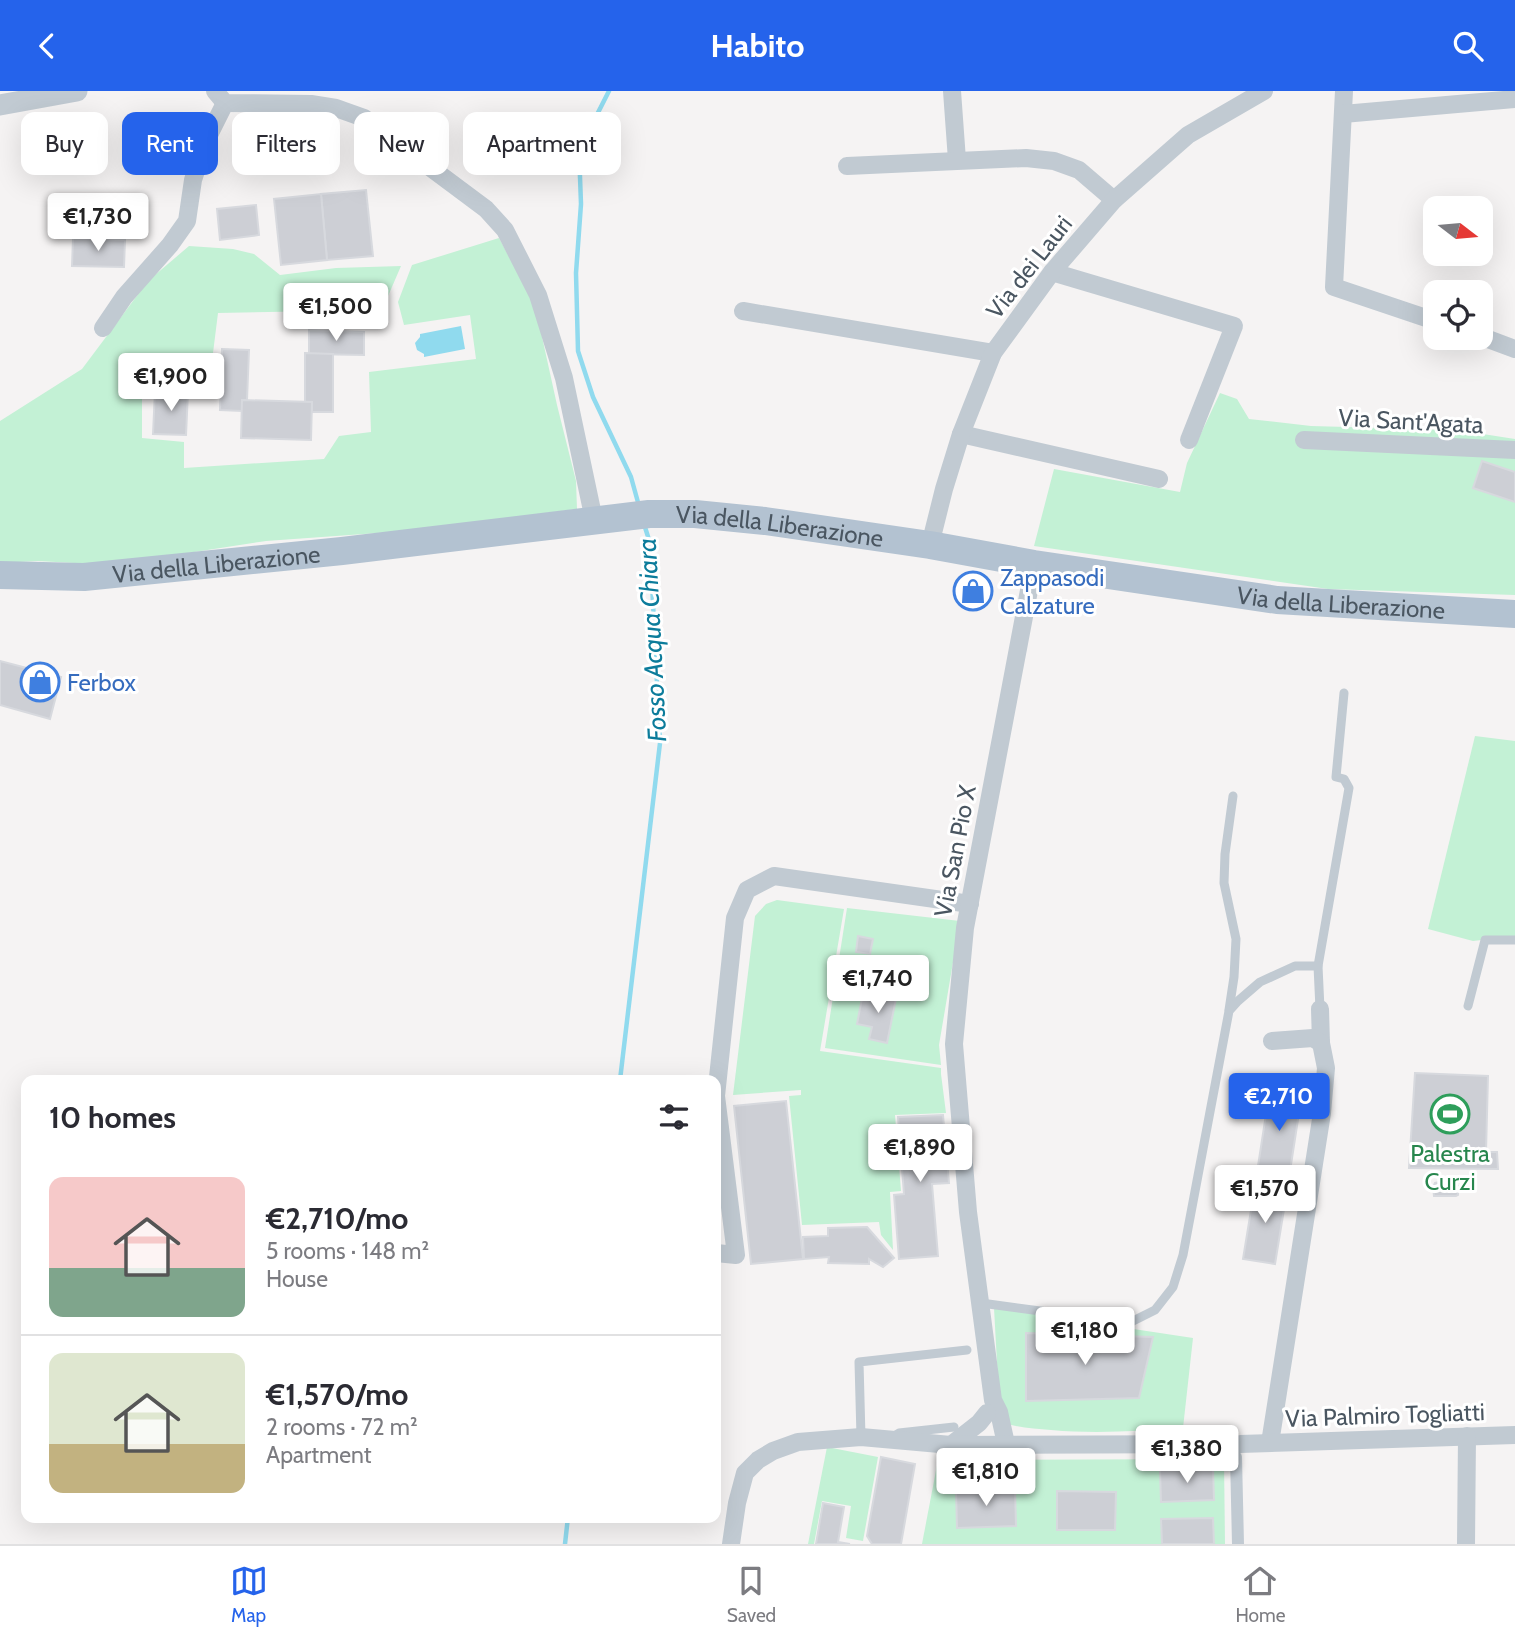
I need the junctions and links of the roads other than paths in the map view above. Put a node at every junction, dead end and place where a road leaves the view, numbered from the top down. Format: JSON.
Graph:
{"nodes":[{"id":1,"x":77,"y":91,"type":"edge"},
{"id":2,"x":952,"y":91,"type":"edge"},
{"id":3,"x":1264,"y":91,"type":"edge"},
{"id":4,"x":1345,"y":91,"type":"edge"},
{"id":5,"x":219,"y":96,"type":"edge"},
{"id":6,"x":1515,"y":99,"type":"edge"},
{"id":7,"x":0,"y":105,"type":"edge"},
{"id":8,"x":1343,"y":114,"type":"junction"},
{"id":9,"x":957,"y":160,"type":"junction"},
{"id":10,"x":847,"y":166,"type":"dead end"},
{"id":11,"x":1114,"y":200,"type":"junction"},
{"id":12,"x":1052,"y":272,"type":"junction"},
{"id":13,"x":743,"y":311,"type":"dead end"},
{"id":14,"x":1423,"y":317,"type":"edge"},
{"id":15,"x":103,"y":328,"type":"dead end"},
{"id":16,"x":1493,"y":341,"type":"edge"},
{"id":17,"x":1515,"y":349,"type":"edge"},
{"id":18,"x":993,"y":353,"type":"junction"},
{"id":19,"x":961,"y":434,"type":"junction"},
{"id":20,"x":1189,"y":440,"type":"dead end"},
{"id":21,"x":1304,"y":440,"type":"dead end"},
{"id":22,"x":1515,"y":450,"type":"edge"},
{"id":23,"x":1158,"y":479,"type":"dead end"},
{"id":24,"x":594,"y":520,"type":"junction"},
{"id":25,"x":930,"y":545,"type":"junction"},
{"id":26,"x":1034,"y":564,"type":"junction"},
{"id":27,"x":0,"y":575,"type":"edge"},
{"id":28,"x":1515,"y":614,"type":"edge"},
{"id":29,"x":1344,"y":693,"type":"dead end"},
{"id":30,"x":1233,"y":796,"type":"dead end"},
{"id":31,"x":970,"y":904,"type":"junction"},
{"id":32,"x":1515,"y":940,"type":"edge"},
{"id":33,"x":1318,"y":966,"type":"junction"},
{"id":34,"x":1468,"y":1006,"type":"dead end"},
{"id":35,"x":1320,"y":1009,"type":"joint"},
{"id":36,"x":1229,"y":1011,"type":"junction"},
{"id":37,"x":1272,"y":1041,"type":"dead end"},
{"id":38,"x":1321,"y":1043,"type":"junction"},
{"id":39,"x":718,"y":1075,"type":"edge"},
{"id":40,"x":721,"y":1136,"type":"edge"},
{"id":41,"x":721,"y":1254,"type":"edge"},
{"id":42,"x":981,"y":1303,"type":"junction"},
{"id":43,"x":967,"y":1350,"type":"dead end"},
{"id":44,"x":990,"y":1407,"type":"junction"},
{"id":45,"x":1515,"y":1435,"type":"edge"},
{"id":46,"x":953,"y":1436,"type":"junction"},
{"id":47,"x":1467,"y":1436,"type":"junction"},
{"id":48,"x":861,"y":1437,"type":"junction"},
{"id":49,"x":1270,"y":1443,"type":"junction"},
{"id":50,"x":985,"y":1444,"type":"junction"},
{"id":51,"x":1006,"y":1444,"type":"junction"},
{"id":52,"x":1236,"y":1457,"type":"dead end"},
{"id":53,"x":731,"y":1544,"type":"edge"},
{"id":54,"x":1238,"y":1544,"type":"edge"},
{"id":55,"x":1466,"y":1544,"type":"edge"}],
"edges":[{"from":1,"to":7,"type":"street"},
{"from":2,"to":9,"type":"street"},
{"from":3,"to":11,"type":"street","name":"Via dei Lauri"},
{"from":4,"to":8,"type":"street"},
{"from":5,"to":15,"type":"street"},
{"from":5,"to":24,"type":"street"},
{"from":6,"to":8,"type":"street"},
{"from":8,"to":14,"type":"street"},
{"from":9,"to":10,"type":"street"},
{"from":9,"to":11,"type":"street"},
{"from":11,"to":12,"type":"street","name":"Via dei Lauri"},
{"from":12,"to":18,"type":"street","name":"Via dei Lauri"},
{"from":12,"to":20,"type":"street"},
{"from":13,"to":18,"type":"street"},
{"from":16,"to":17,"type":"street"},
{"from":18,"to":19,"type":"street","name":"Via dei Lauri"},
{"from":19,"to":23,"type":"street"},
{"from":19,"to":25,"type":"street","name":"Via dei Lauri"},
{"from":21,"to":22,"type":"street","name":"Via Sant'Agata"},
{"from":24,"to":25,"type":"main road","name":"Via della Liberazione"},
{"from":24,"to":27,"type":"main road","name":"Via della Liberazione"},
{"from":25,"to":26,"type":"main road","name":"Via della Liberazione"},
{"from":26,"to":28,"type":"main road","name":"Via della Liberazione"},
{"from":26,"to":31,"type":"street","name":"Via San Pio X"},
{"from":29,"to":33,"type":"lane"},
{"from":30,"to":36,"type":"lane"},
{"from":31,"to":39,"type":"street"},
{"from":31,"to":42,"type":"street","name":"Via San Pio X"},
{"from":32,"to":34,"type":"lane"},
{"from":33,"to":35,"type":"lane"},
{"from":33,"to":36,"type":"lane"},
{"from":35,"to":38,"type":"street"},
{"from":36,"to":42,"type":"lane"},
{"from":37,"to":38,"type":"street"},
{"from":38,"to":49,"type":"street"},
{"from":40,"to":41,"type":"street"},
{"from":42,"to":44,"type":"street","name":"Via San Pio X"},
{"from":43,"to":48,"type":"lane"},
{"from":44,"to":46,"type":"street"},
{"from":44,"to":50,"type":"street","name":"Via San Pio X"},
{"from":44,"to":51,"type":"street","name":"Via San Pio X"},
{"from":45,"to":47,"type":"street","name":"Via Palmiro Togliatti"},
{"from":46,"to":48,"type":"street"},
{"from":46,"to":50,"type":"street"},
{"from":47,"to":49,"type":"street","name":"Via Palmiro Togliatti"},
{"from":47,"to":55,"type":"street"},
{"from":48,"to":53,"type":"street"},
{"from":49,"to":51,"type":"street","name":"Via Palmiro Togliatti"},
{"from":50,"to":51,"type":"street"},
{"from":52,"to":54,"type":"street"}]}
